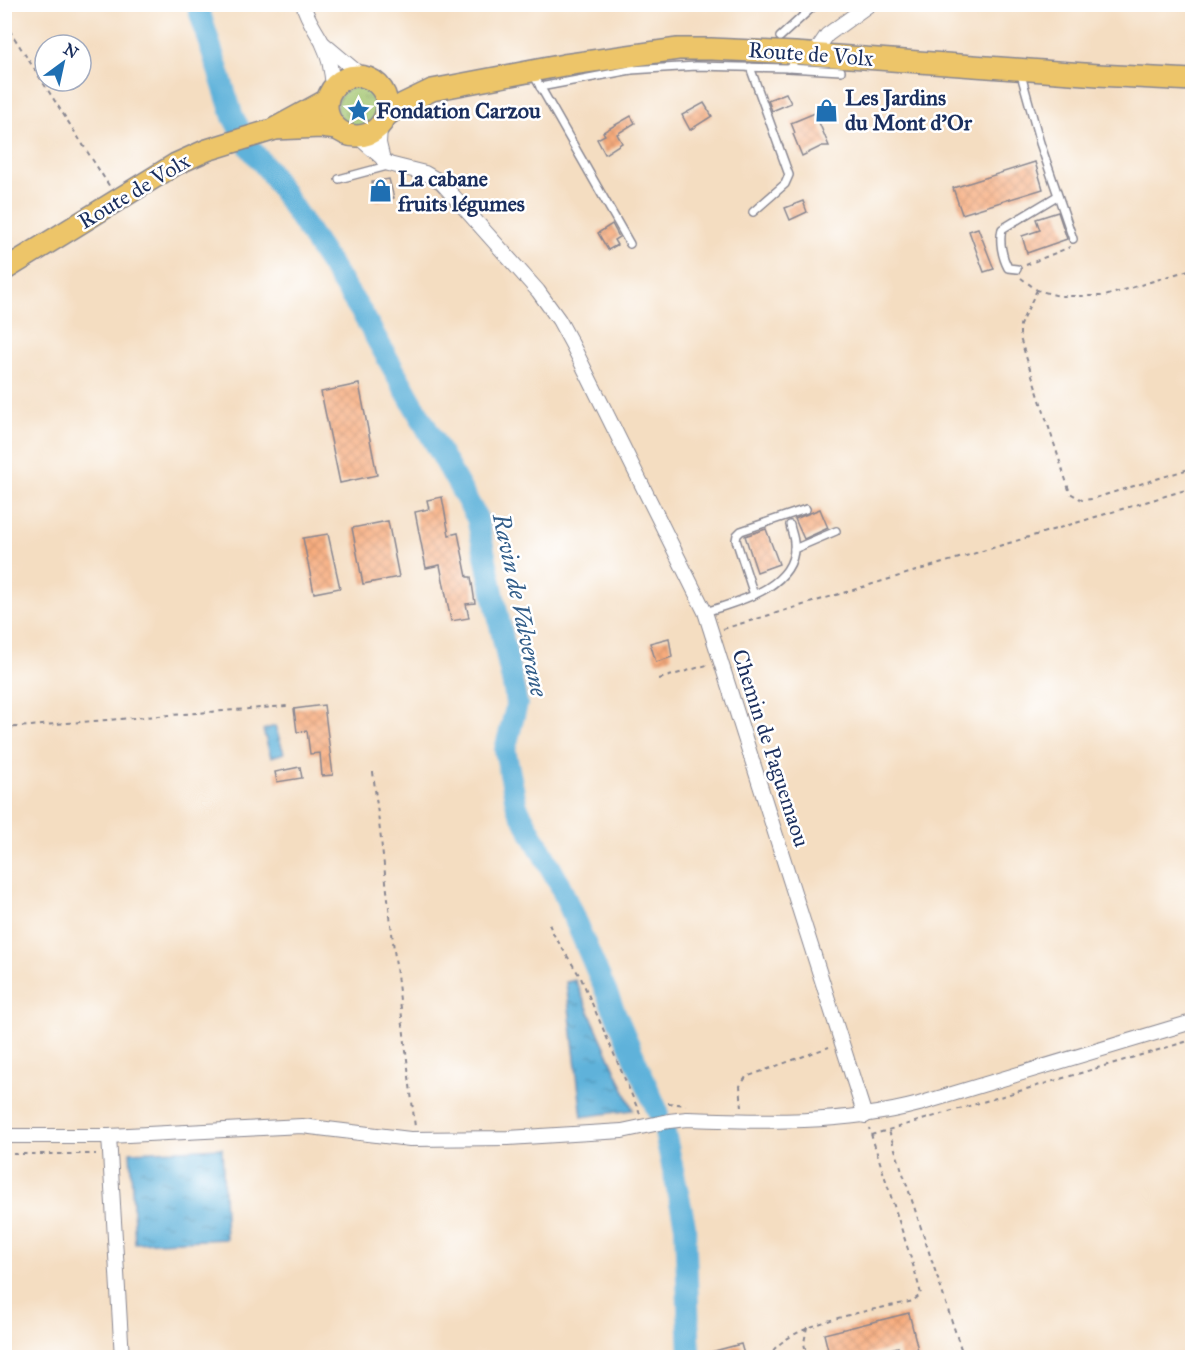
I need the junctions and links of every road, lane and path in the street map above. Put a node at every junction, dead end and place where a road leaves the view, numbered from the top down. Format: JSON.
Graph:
{"nodes":[{"id":1,"x":8,"y":4,"type":"edge"},
{"id":2,"x":303,"y":4,"type":"edge"},
{"id":3,"x":816,"y":4,"type":"edge"},
{"id":4,"x":870,"y":4,"type":"edge"},
{"id":5,"x":11,"y":32,"type":"junction"},
{"id":6,"x":780,"y":37,"type":"dead end"},
{"id":7,"x":4,"y":40,"type":"edge"},
{"id":8,"x":322,"y":43,"type":"junction"},
{"id":9,"x":799,"y":58,"type":"junction"},
{"id":10,"x":636,"y":61,"type":"junction"},
{"id":11,"x":750,"y":67,"type":"junction"},
{"id":12,"x":1020,"y":69,"type":"junction"},
{"id":13,"x":841,"y":71,"type":"dead end"},
{"id":14,"x":362,"y":76,"type":"junction"},
{"id":15,"x":536,"y":79,"type":"junction"},
{"id":16,"x":1192,"y":80,"type":"edge"},
{"id":17,"x":381,"y":87,"type":"junction"},
{"id":18,"x":432,"y":90,"type":"junction"},
{"id":19,"x":330,"y":94,"type":"junction"},
{"id":20,"x":383,"y":121,"type":"junction"},
{"id":21,"x":337,"y":129,"type":"junction"},
{"id":22,"x":272,"y":130,"type":"junction"},
{"id":23,"x":358,"y":137,"type":"junction"},
{"id":24,"x":387,"y":163,"type":"junction"},
{"id":25,"x":339,"y":179,"type":"dead end"},
{"id":26,"x":1057,"y":195,"type":"junction"},
{"id":27,"x":118,"y":200,"type":"junction"},
{"id":28,"x":753,"y":212,"type":"dead end"},
{"id":29,"x":1073,"y":239,"type":"joint"},
{"id":30,"x":630,"y":244,"type":"dead end"},
{"id":31,"x":1008,"y":268,"type":"junction"},
{"id":32,"x":1017,"y":269,"type":"joint"},
{"id":33,"x":1192,"y":269,"type":"edge"},
{"id":34,"x":4,"y":270,"type":"edge"},
{"id":35,"x":1037,"y":290,"type":"junction"},
{"id":36,"x":1192,"y":468,"type":"edge"},
{"id":37,"x":1192,"y":488,"type":"edge"},
{"id":38,"x":806,"y":509,"type":"dead end"},
{"id":39,"x":790,"y":525,"type":"dead end"},
{"id":40,"x":836,"y":531,"type":"dead end"},
{"id":41,"x":794,"y":549,"type":"junction"},
{"id":42,"x":754,"y":595,"type":"junction"},
{"id":43,"x":705,"y":612,"type":"junction"},
{"id":44,"x":712,"y":633,"type":"junction"},
{"id":45,"x":722,"y":662,"type":"junction"},
{"id":46,"x":659,"y":679,"type":"dead end"},
{"id":47,"x":287,"y":706,"type":"dead end"},
{"id":48,"x":4,"y":728,"type":"edge"},
{"id":49,"x":373,"y":772,"type":"dead end"},
{"id":50,"x":549,"y":924,"type":"dead end"},
{"id":51,"x":1192,"y":1022,"type":"edge"},
{"id":52,"x":1192,"y":1041,"type":"edge"},
{"id":53,"x":829,"y":1047,"type":"dead end"},
{"id":54,"x":865,"y":1116,"type":"junction"},
{"id":55,"x":749,"y":1120,"type":"junction"},
{"id":56,"x":639,"y":1128,"type":"junction"},
{"id":57,"x":889,"y":1131,"type":"junction"},
{"id":58,"x":871,"y":1135,"type":"junction"},
{"id":59,"x":4,"y":1136,"type":"edge"},
{"id":60,"x":109,"y":1136,"type":"junction"},
{"id":61,"x":416,"y":1139,"type":"junction"},
{"id":62,"x":4,"y":1154,"type":"edge"},
{"id":63,"x":111,"y":1154,"type":"junction"},
{"id":64,"x":807,"y":1327,"type":"junction"},
{"id":65,"x":122,"y":1358,"type":"edge"},
{"id":66,"x":768,"y":1358,"type":"edge"},
{"id":67,"x":807,"y":1358,"type":"edge"},
{"id":68,"x":964,"y":1358,"type":"edge"}],
"edges":[{"from":1,"to":5,"type":"path"},
{"from":2,"to":8,"type":"street"},
{"from":3,"to":6,"type":"lane"},
{"from":4,"to":9,"type":"street"},
{"from":5,"to":7,"type":"path"},
{"from":5,"to":27,"type":"path"},
{"from":8,"to":14,"type":"street"},
{"from":8,"to":19,"type":"street"},
{"from":9,"to":10,"type":"main road","name":"Route de Volx"},
{"from":9,"to":11,"type":"lane"},
{"from":9,"to":12,"type":"main road","name":"Route de Volx"},
{"from":9,"to":13,"type":"lane"},
{"from":10,"to":11,"type":"lane"},
{"from":10,"to":15,"type":"main road","name":"Route de Volx"},
{"from":11,"to":28,"type":"lane"},
{"from":12,"to":16,"type":"main road","name":"Route de Volx"},
{"from":12,"to":26,"type":"lane"},
{"from":14,"to":17,"type":"main road"},
{"from":14,"to":19,"type":"main road"},
{"from":15,"to":18,"type":"main road","name":"Route de Volx"},
{"from":15,"to":30,"type":"lane"},
{"from":17,"to":18,"type":"main road","name":"Route de Volx"},
{"from":17,"to":20,"type":"main road"},
{"from":18,"to":20,"type":"main road","name":"Route de Volx"},
{"from":19,"to":21,"type":"main road"},
{"from":19,"to":22,"type":"main road","name":"Route de Volx"},
{"from":20,"to":23,"type":"main road"},
{"from":20,"to":24,"type":"street"},
{"from":21,"to":22,"type":"main road","name":"Route de Volx"},
{"from":21,"to":23,"type":"main road"},
{"from":22,"to":27,"type":"main road","name":"Route de Volx"},
{"from":23,"to":24,"type":"street"},
{"from":24,"to":25,"type":"lane"},
{"from":24,"to":43,"type":"street","name":"Chemin de Paguemaou"},
{"from":26,"to":29,"type":"lane"},
{"from":26,"to":31,"type":"lane"},
{"from":27,"to":34,"type":"main road","name":"Route de Volx"},
{"from":29,"to":32,"type":"path"},
{"from":31,"to":32,"type":"lane"},
{"from":31,"to":35,"type":"path"},
{"from":33,"to":35,"type":"path"},
{"from":35,"to":36,"type":"path"},
{"from":37,"to":44,"type":"path"},
{"from":38,"to":42,"type":"lane"},
{"from":39,"to":41,"type":"lane"},
{"from":40,"to":41,"type":"lane"},
{"from":41,"to":42,"type":"lane"},
{"from":42,"to":43,"type":"lane"},
{"from":43,"to":44,"type":"street","name":"Chemin de Paguemaou"},
{"from":44,"to":45,"type":"street","name":"Chemin de Paguemaou"},
{"from":45,"to":46,"type":"path"},
{"from":45,"to":54,"type":"street","name":"Chemin de Paguemaou"},
{"from":47,"to":48,"type":"path"},
{"from":49,"to":61,"type":"path"},
{"from":50,"to":56,"type":"path"},
{"from":51,"to":54,"type":"street"},
{"from":52,"to":57,"type":"path"},
{"from":53,"to":55,"type":"path"},
{"from":54,"to":55,"type":"street"},
{"from":54,"to":58,"type":"path"},
{"from":55,"to":56,"type":"street"},
{"from":56,"to":61,"type":"street"},
{"from":57,"to":58,"type":"path"},
{"from":57,"to":68,"type":"path"},
{"from":58,"to":64,"type":"path"},
{"from":59,"to":60,"type":"street"},
{"from":60,"to":61,"type":"street"},
{"from":60,"to":63,"type":"street"},
{"from":62,"to":63,"type":"path"},
{"from":63,"to":65,"type":"street"},
{"from":64,"to":66,"type":"path"},
{"from":64,"to":67,"type":"path"}]}
